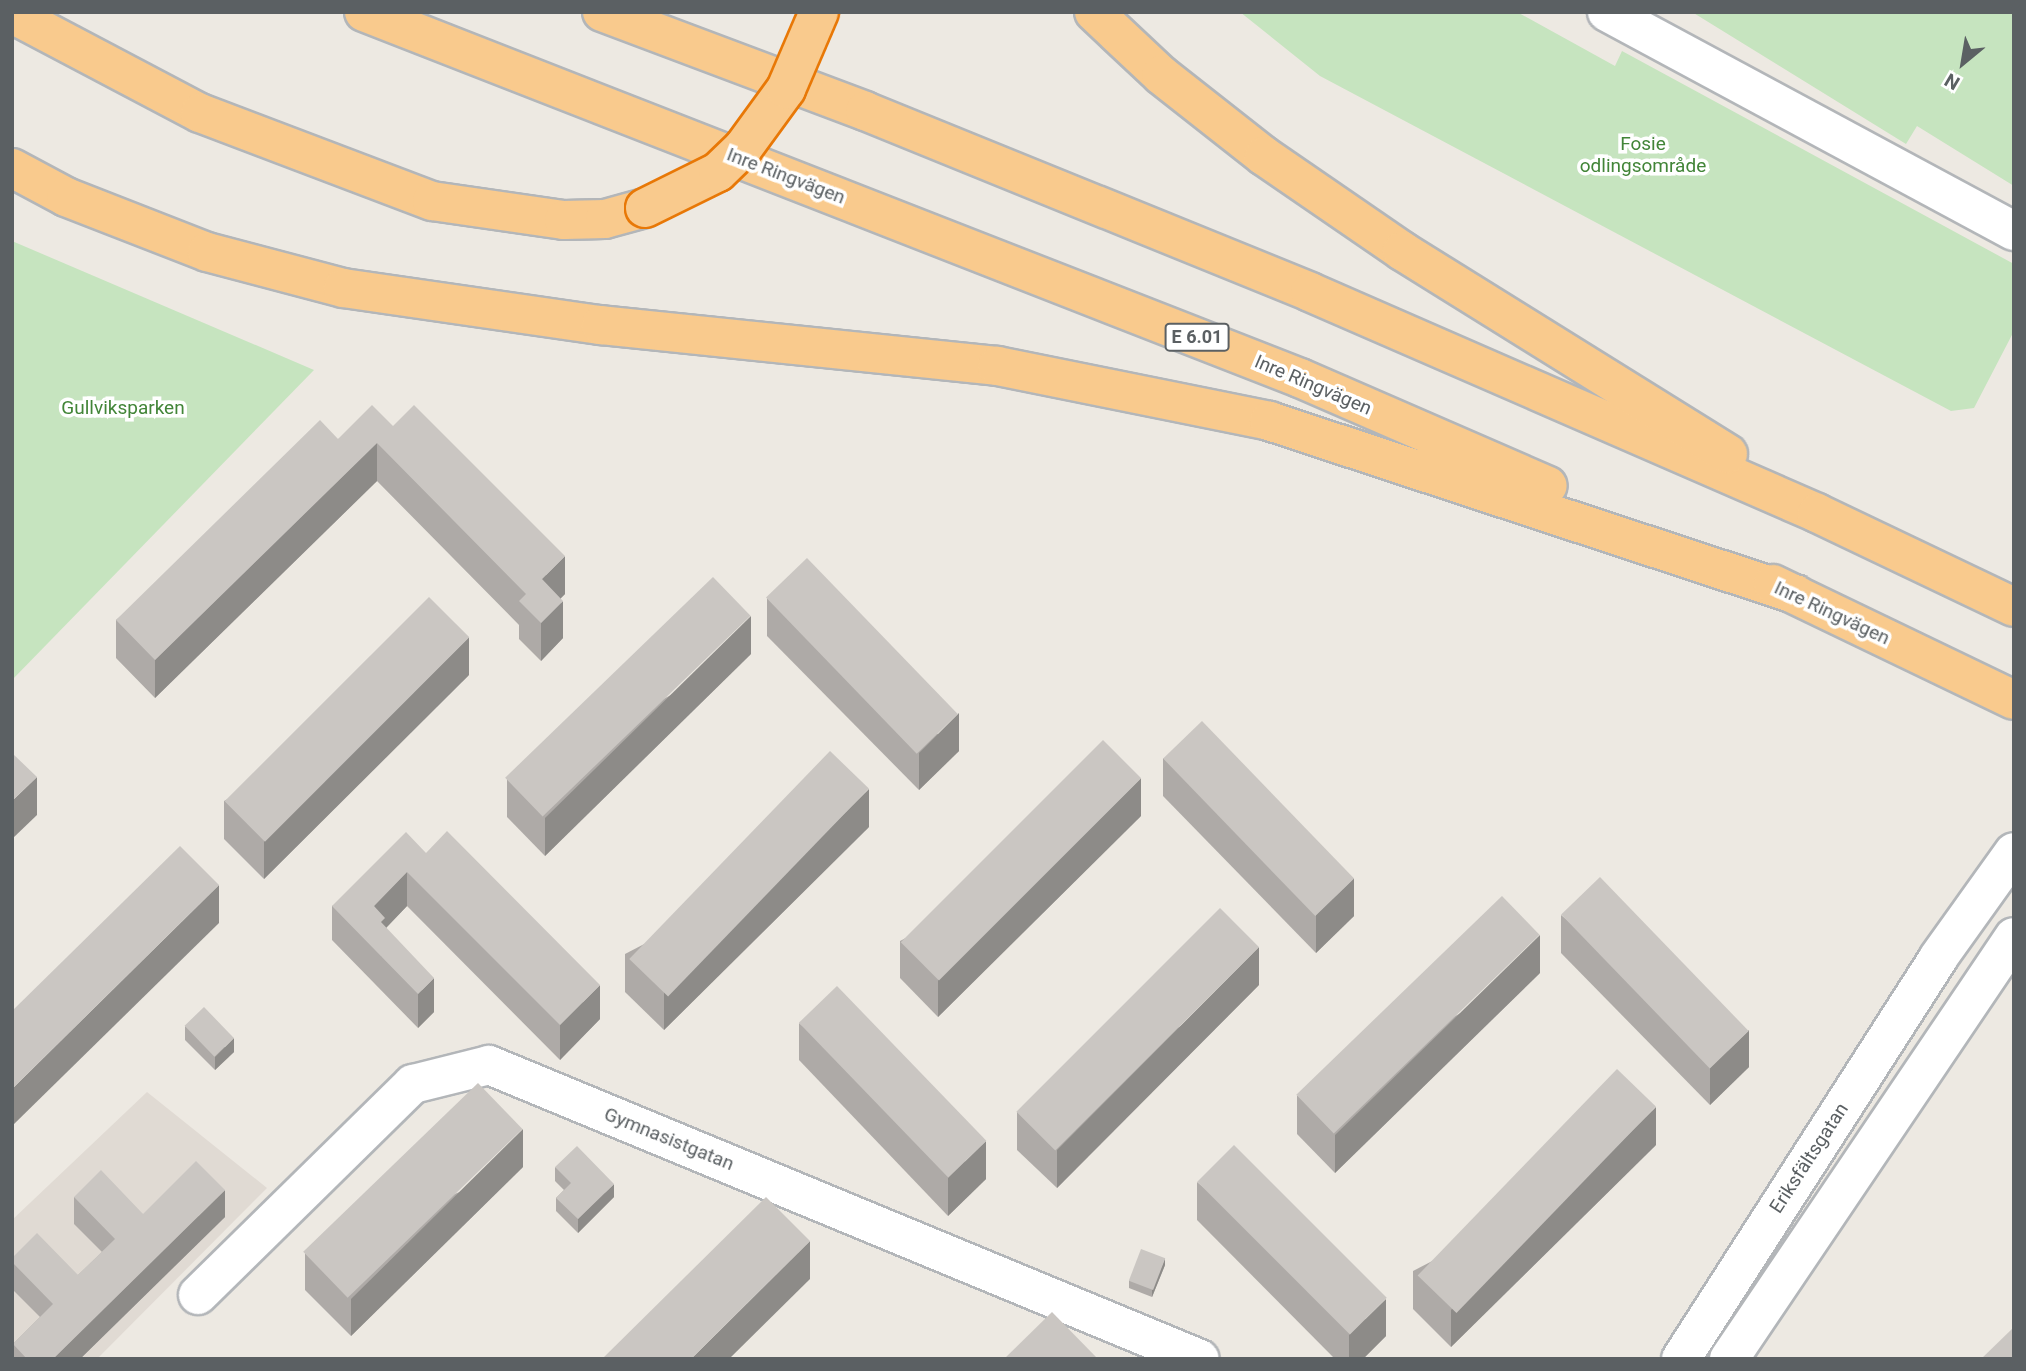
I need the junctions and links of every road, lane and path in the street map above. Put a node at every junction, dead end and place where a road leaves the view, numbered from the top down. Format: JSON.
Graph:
{"nodes":[{"id":1,"x":364,"y":12,"type":"edge"},
{"id":2,"x":602,"y":12,"type":"edge"},
{"id":3,"x":819,"y":12,"type":"edge"},
{"id":4,"x":1094,"y":12,"type":"edge"},
{"id":5,"x":1607,"y":12,"type":"edge"},
{"id":6,"x":12,"y":15,"type":"edge"},
{"id":7,"x":12,"y":168,"type":"edge"},
{"id":8,"x":2014,"y":230,"type":"edge"},
{"id":9,"x":1817,"y":513,"type":"junction"},
{"id":10,"x":1795,"y":594,"type":"junction"},
{"id":11,"x":2014,"y":607,"type":"edge"},
{"id":12,"x":2014,"y":700,"type":"edge"},
{"id":13,"x":2014,"y":852,"type":"edge"},
{"id":14,"x":2014,"y":937,"type":"edge"},
{"id":15,"x":198,"y":1295,"type":"dead end"},
{"id":16,"x":1200,"y":1359,"type":"edge"},
{"id":17,"x":1681,"y":1359,"type":"edge"},
{"id":18,"x":1729,"y":1359,"type":"edge"}],
"edges":[{"from":1,"to":10,"type":"highway","name":"Inre Ringvägen","number":"E 6.01"},
{"from":2,"to":9,"type":"highway"},
{"from":3,"to":6,"type":"highway","bridge":true},
{"from":4,"to":9,"type":"highway"},
{"from":5,"to":8,"type":"street"},
{"from":7,"to":10,"type":"highway"},
{"from":9,"to":11,"type":"highway"},
{"from":10,"to":12,"type":"highway","name":"Inre Ringvägen","number":"E 6.01"},
{"from":13,"to":17,"type":"street","name":"Eriksfältsgatan"},
{"from":14,"to":18,"type":"street"},
{"from":15,"to":16,"type":"street","name":"Gymnasistgatan"}]}
